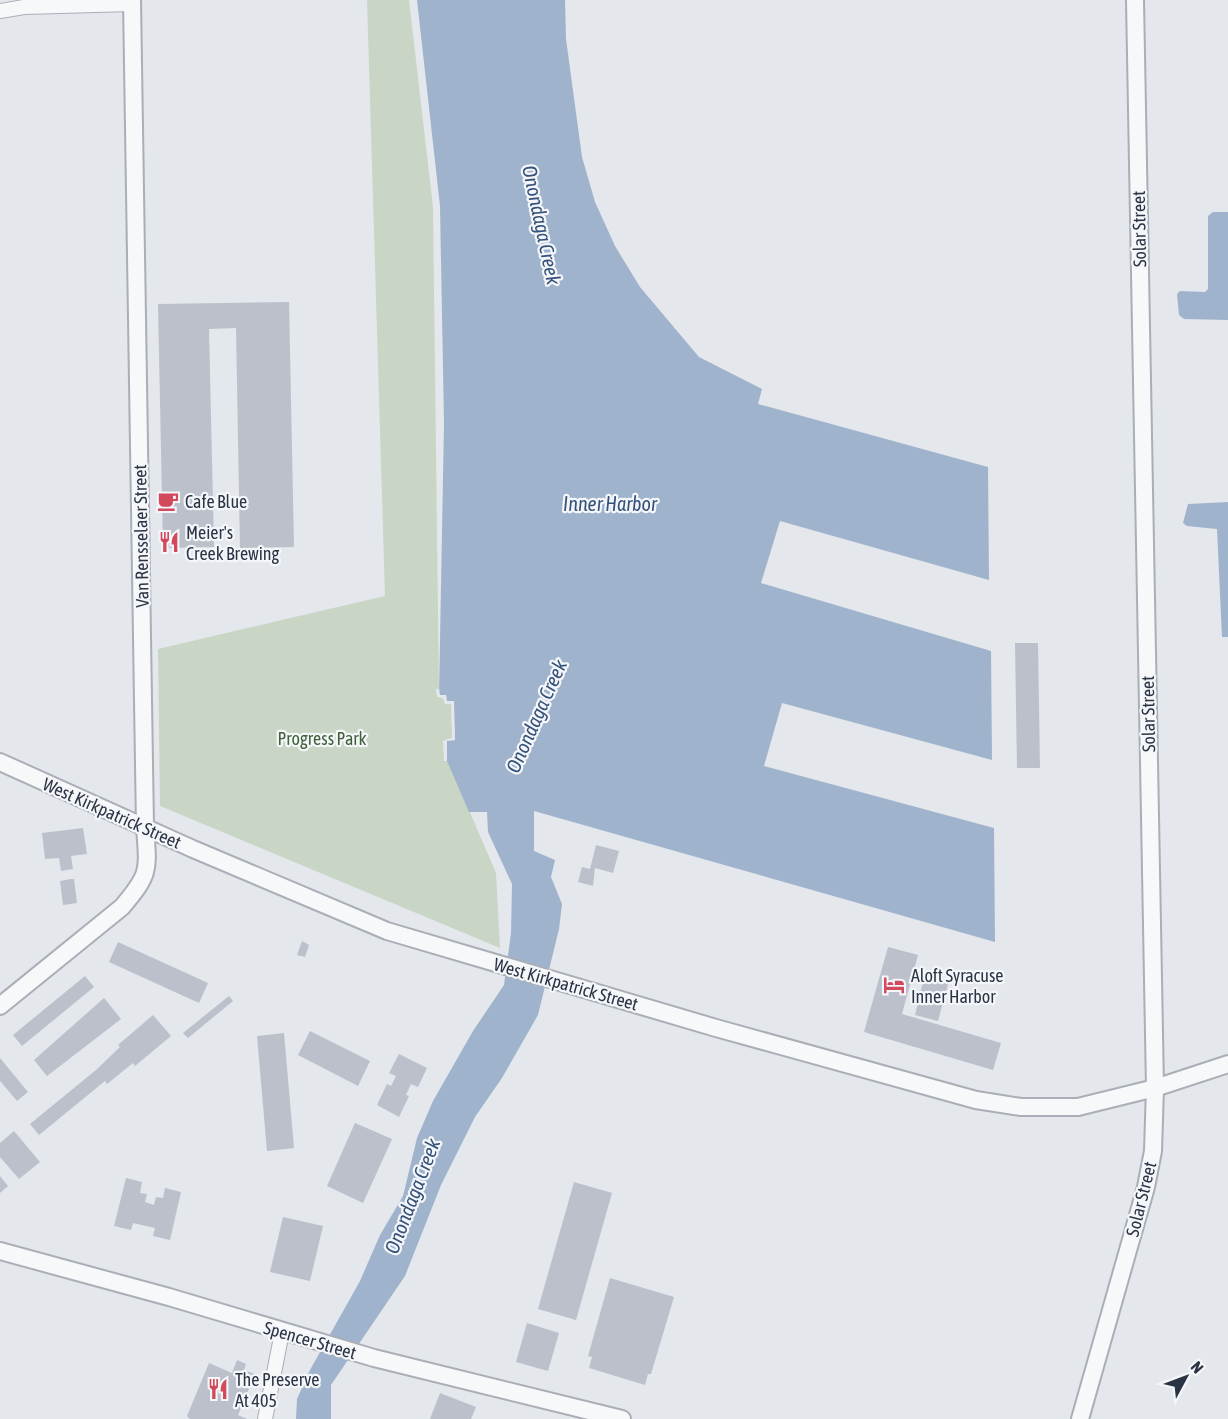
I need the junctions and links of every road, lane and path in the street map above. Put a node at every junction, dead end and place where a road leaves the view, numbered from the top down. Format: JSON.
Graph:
{"nodes":[{"id":1,"x":1135,"y":0,"type":"edge"},
{"id":2,"x":132,"y":2,"type":"edge"},
{"id":3,"x":0,"y":11,"type":"edge"},
{"id":4,"x":0,"y":762,"type":"edge"},
{"id":5,"x":145,"y":827,"type":"junction"},
{"id":6,"x":0,"y":1006,"type":"edge"},
{"id":7,"x":1228,"y":1064,"type":"edge"},
{"id":8,"x":1155,"y":1088,"type":"junction"},
{"id":9,"x":0,"y":1251,"type":"edge"},
{"id":10,"x":282,"y":1332,"type":"junction"},
{"id":11,"x":265,"y":1419,"type":"edge"},
{"id":12,"x":622,"y":1419,"type":"edge"},
{"id":13,"x":1080,"y":1419,"type":"edge"}],
"edges":[{"from":1,"to":8,"type":"street","name":"Solar Street"},
{"from":2,"to":3,"type":"street"},
{"from":2,"to":5,"type":"street","name":"Van Rensselaer Street"},
{"from":4,"to":5,"type":"street","name":"West Kirkpatrick Street"},
{"from":5,"to":6,"type":"street","name":"Van Rensselaer Street"},
{"from":5,"to":8,"type":"street","name":"West Kirkpatrick Street"},
{"from":7,"to":8,"type":"street","name":"West Kirkpatrick Street"},
{"from":8,"to":13,"type":"street","name":"Solar Street"},
{"from":9,"to":10,"type":"street","name":"Spencer Street"},
{"from":10,"to":11,"type":"street"},
{"from":10,"to":12,"type":"street","name":"Spencer Street"}]}
